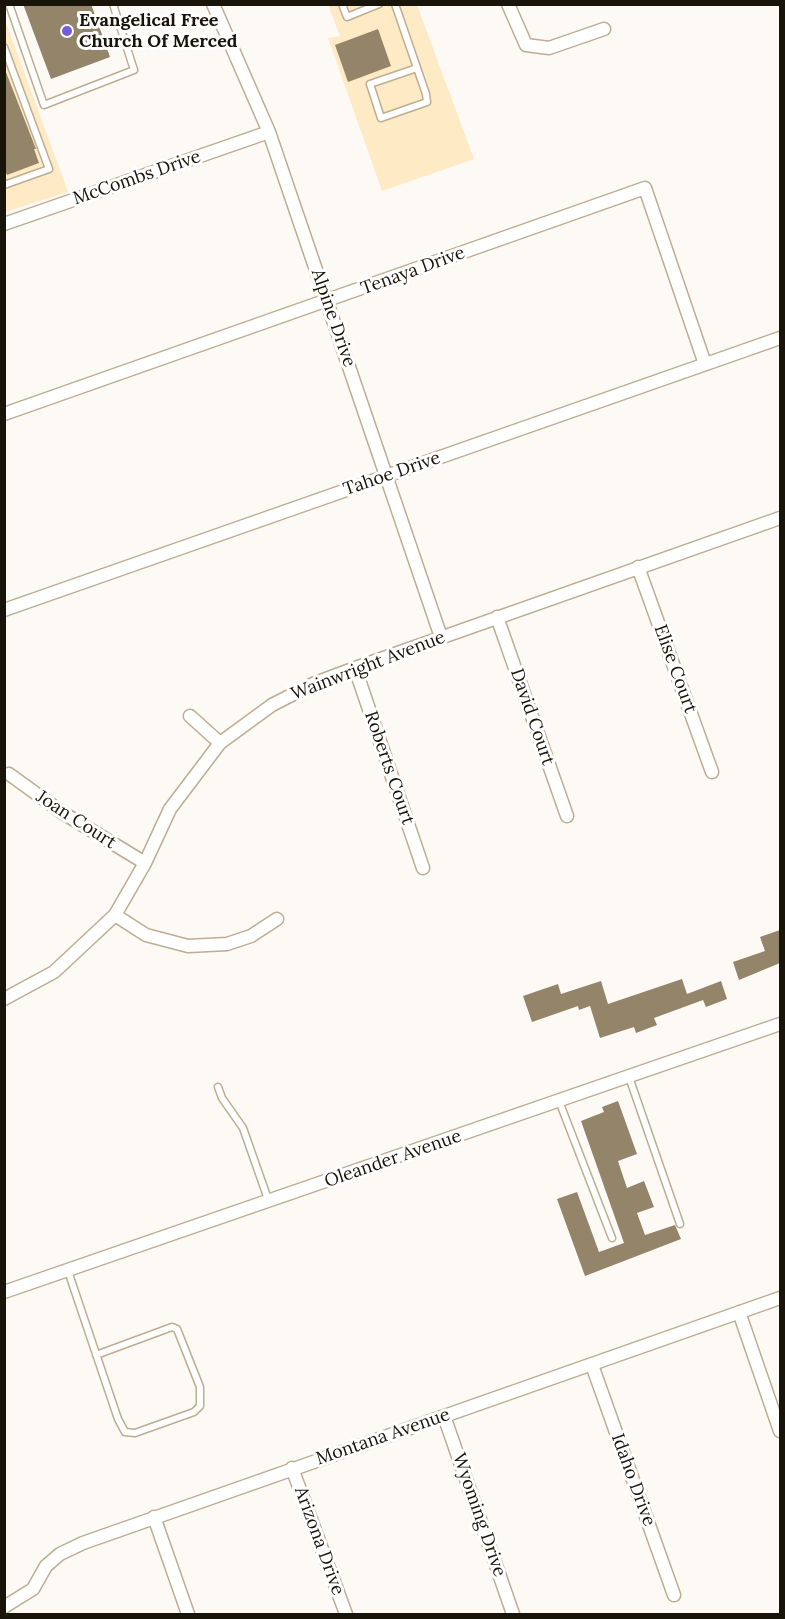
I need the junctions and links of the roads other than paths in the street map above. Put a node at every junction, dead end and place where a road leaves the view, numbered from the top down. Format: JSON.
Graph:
{"nodes":[{"id":1,"x":9,"y":4,"type":"edge"},
{"id":2,"x":113,"y":4,"type":"edge"},
{"id":3,"x":213,"y":4,"type":"edge"},
{"id":4,"x":342,"y":4,"type":"edge"},
{"id":5,"x":380,"y":4,"type":"edge"},
{"id":6,"x":395,"y":4,"type":"edge"},
{"id":7,"x":508,"y":4,"type":"edge"},
{"id":8,"x":604,"y":28,"type":"dead end"},
{"id":9,"x":4,"y":47,"type":"edge"},
{"id":10,"x":417,"y":68,"type":"junction"},
{"id":11,"x":269,"y":132,"type":"junction"},
{"id":12,"x":4,"y":185,"type":"edge"},
{"id":13,"x":4,"y":224,"type":"edge"},
{"id":14,"x":327,"y":301,"type":"junction"},
{"id":15,"x":780,"y":338,"type":"edge"},
{"id":16,"x":705,"y":364,"type":"junction"},
{"id":17,"x":4,"y":414,"type":"edge"},
{"id":18,"x":387,"y":476,"type":"junction"},
{"id":19,"x":780,"y":518,"type":"edge"},
{"id":20,"x":638,"y":567,"type":"junction"},
{"id":21,"x":4,"y":610,"type":"edge"},
{"id":22,"x":496,"y":617,"type":"junction"},
{"id":23,"x":441,"y":637,"type":"junction"},
{"id":24,"x":355,"y":668,"type":"junction"},
{"id":25,"x":190,"y":716,"type":"dead end"},
{"id":26,"x":220,"y":743,"type":"junction"},
{"id":27,"x":712,"y":772,"type":"dead end"},
{"id":28,"x":9,"y":774,"type":"dead end"},
{"id":29,"x":567,"y":816,"type":"dead end"},
{"id":30,"x":145,"y":863,"type":"junction"},
{"id":31,"x":423,"y":868,"type":"dead end"},
{"id":32,"x":115,"y":915,"type":"junction"},
{"id":33,"x":276,"y":919,"type":"dead end"},
{"id":34,"x":4,"y":999,"type":"edge"},
{"id":35,"x":780,"y":1024,"type":"edge"},
{"id":36,"x":629,"y":1077,"type":"junction"},
{"id":37,"x":218,"y":1087,"type":"dead end"},
{"id":38,"x":559,"y":1101,"type":"junction"},
{"id":39,"x":269,"y":1202,"type":"junction"},
{"id":40,"x":680,"y":1224,"type":"dead end"},
{"id":41,"x":612,"y":1238,"type":"dead end"},
{"id":42,"x":68,"y":1271,"type":"junction"},
{"id":43,"x":4,"y":1292,"type":"edge"},
{"id":44,"x":780,"y":1298,"type":"edge"},
{"id":45,"x":739,"y":1312,"type":"junction"},
{"id":46,"x":96,"y":1355,"type":"junction"},
{"id":47,"x":592,"y":1365,"type":"junction"},
{"id":48,"x":444,"y":1416,"type":"junction"},
{"id":49,"x":780,"y":1431,"type":"edge"},
{"id":50,"x":292,"y":1468,"type":"junction"},
{"id":51,"x":154,"y":1517,"type":"junction"},
{"id":52,"x":674,"y":1596,"type":"dead end"},
{"id":53,"x":4,"y":1607,"type":"edge"},
{"id":54,"x":188,"y":1614,"type":"edge"},
{"id":55,"x":346,"y":1614,"type":"edge"},
{"id":56,"x":513,"y":1614,"type":"edge"}],
"edges":[{"from":1,"to":2,"type":"lane"},
{"from":3,"to":11,"type":"street","name":"Alpine Drive"},
{"from":4,"to":5,"type":"lane"},
{"from":6,"to":10,"type":"lane"},
{"from":7,"to":8,"type":"street"},
{"from":9,"to":12,"type":"lane"},
{"from":10,"to":10,"type":"lane"},
{"from":11,"to":13,"type":"street","name":"McCombs Drive"},
{"from":11,"to":14,"type":"street","name":"Alpine Drive"},
{"from":14,"to":16,"type":"street","name":"Tenaya Drive"},
{"from":14,"to":17,"type":"street","name":"Tenaya Drive"},
{"from":14,"to":18,"type":"street","name":"Alpine Drive"},
{"from":15,"to":16,"type":"street","name":"Tahoe Drive"},
{"from":16,"to":18,"type":"street","name":"Tahoe Drive"},
{"from":18,"to":21,"type":"street","name":"Tahoe Drive"},
{"from":18,"to":23,"type":"street","name":"Alpine Drive"},
{"from":19,"to":20,"type":"street","name":"Wainwright Avenue"},
{"from":20,"to":22,"type":"street","name":"Wainwright Avenue"},
{"from":20,"to":27,"type":"street","name":"Elise Court"},
{"from":22,"to":23,"type":"street","name":"Wainwright Avenue"},
{"from":22,"to":29,"type":"street","name":"David Court"},
{"from":23,"to":24,"type":"street","name":"Wainwright Avenue"},
{"from":24,"to":26,"type":"street","name":"Wainwright Avenue"},
{"from":24,"to":31,"type":"street","name":"Roberts Court"},
{"from":25,"to":26,"type":"street"},
{"from":26,"to":30,"type":"street","name":"Wainwright Avenue"},
{"from":28,"to":30,"type":"street","name":"Joan Court"},
{"from":30,"to":32,"type":"street","name":"Wainwright Avenue"},
{"from":32,"to":33,"type":"street"},
{"from":32,"to":34,"type":"street","name":"Wainwright Avenue"},
{"from":35,"to":36,"type":"street","name":"Oleander Avenue"},
{"from":36,"to":38,"type":"street","name":"Oleander Avenue"},
{"from":36,"to":40,"type":"lane"},
{"from":37,"to":39,"type":"lane"},
{"from":38,"to":39,"type":"street","name":"Oleander Avenue"},
{"from":38,"to":41,"type":"lane"},
{"from":39,"to":42,"type":"street","name":"Oleander Avenue"},
{"from":42,"to":43,"type":"street","name":"Oleander Avenue"},
{"from":42,"to":46,"type":"lane"},
{"from":44,"to":45,"type":"street","name":"Montana Avenue"},
{"from":45,"to":47,"type":"street","name":"Montana Avenue"},
{"from":45,"to":49,"type":"street"},
{"from":46,"to":46,"type":"lane"},
{"from":47,"to":48,"type":"street","name":"Montana Avenue"},
{"from":47,"to":52,"type":"street","name":"Idaho Drive"},
{"from":48,"to":50,"type":"street","name":"Montana Avenue"},
{"from":48,"to":56,"type":"street","name":"Wyoming Drive"},
{"from":50,"to":51,"type":"street","name":"Montana Avenue"},
{"from":50,"to":55,"type":"street","name":"Arizona Drive"},
{"from":51,"to":53,"type":"street","name":"Montana Avenue"},
{"from":51,"to":54,"type":"street"}]}
